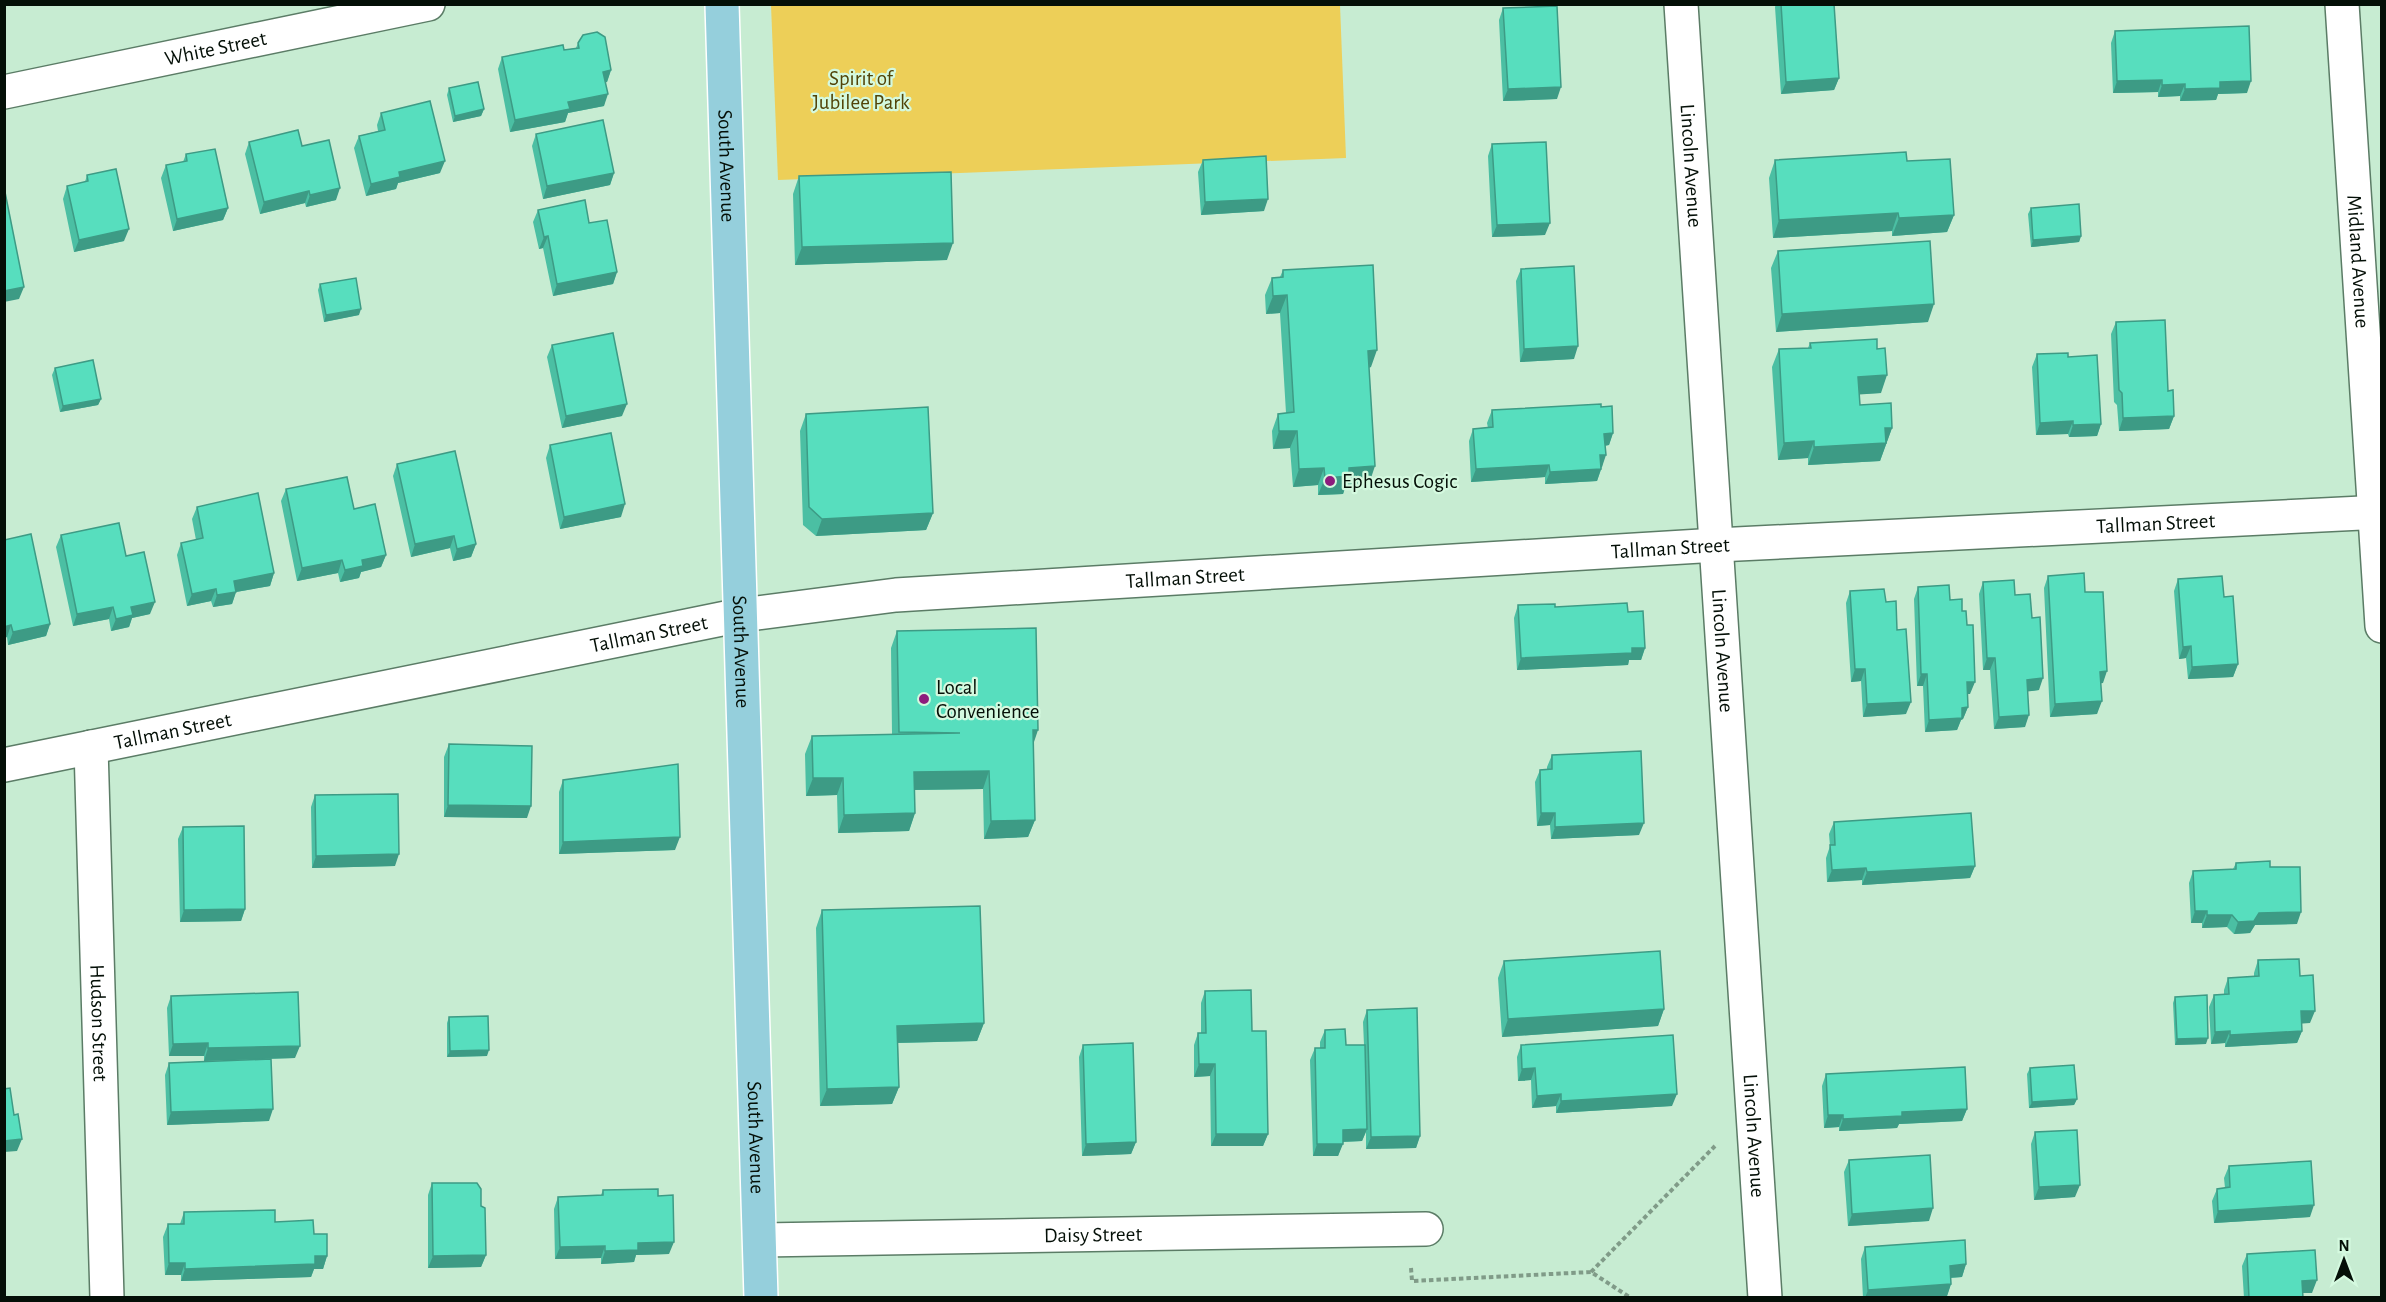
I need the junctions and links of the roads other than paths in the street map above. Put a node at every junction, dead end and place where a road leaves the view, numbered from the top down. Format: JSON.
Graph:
{"nodes":[{"id":1,"x":428,"y":4,"type":"edge"},
{"id":2,"x":722,"y":4,"type":"edge"},
{"id":3,"x":1681,"y":4,"type":"edge"},
{"id":4,"x":2342,"y":4,"type":"edge"},
{"id":5,"x":4,"y":92,"type":"edge"},
{"id":6,"x":2378,"y":513,"type":"edge"},
{"id":7,"x":1717,"y":545,"type":"junction"},
{"id":8,"x":741,"y":615,"type":"junction"},
{"id":9,"x":2382,"y":626,"type":"edge"},
{"id":10,"x":91,"y":747,"type":"junction"},
{"id":11,"x":4,"y":765,"type":"edge"},
{"id":12,"x":1417,"y":1229,"type":"road end"},
{"id":13,"x":760,"y":1240,"type":"junction"},
{"id":14,"x":107,"y":1298,"type":"edge"},
{"id":15,"x":761,"y":1298,"type":"edge"},
{"id":16,"x":1765,"y":1298,"type":"edge"}],
"edges":[{"from":1,"to":5,"type":"street","name":"White Street"},
{"from":2,"to":8,"type":"main road","name":"South Avenue"},
{"from":3,"to":7,"type":"street","name":"Lincoln Avenue"},
{"from":4,"to":6,"type":"street","name":"Midland Avenue"},
{"from":6,"to":7,"type":"street","name":"Tallman Street"},
{"from":6,"to":9,"type":"street","name":"Midland Avenue"},
{"from":7,"to":8,"type":"street","name":"Tallman Street"},
{"from":7,"to":16,"type":"street","name":"Lincoln Avenue"},
{"from":8,"to":10,"type":"street","name":"Tallman Street"},
{"from":8,"to":13,"type":"main road","name":"South Avenue"},
{"from":10,"to":11,"type":"street","name":"Tallman Street"},
{"from":10,"to":14,"type":"street","name":"Hudson Street"},
{"from":12,"to":13,"type":"street","name":"Daisy Street"},
{"from":13,"to":15,"type":"main road","name":"South Avenue"}]}
